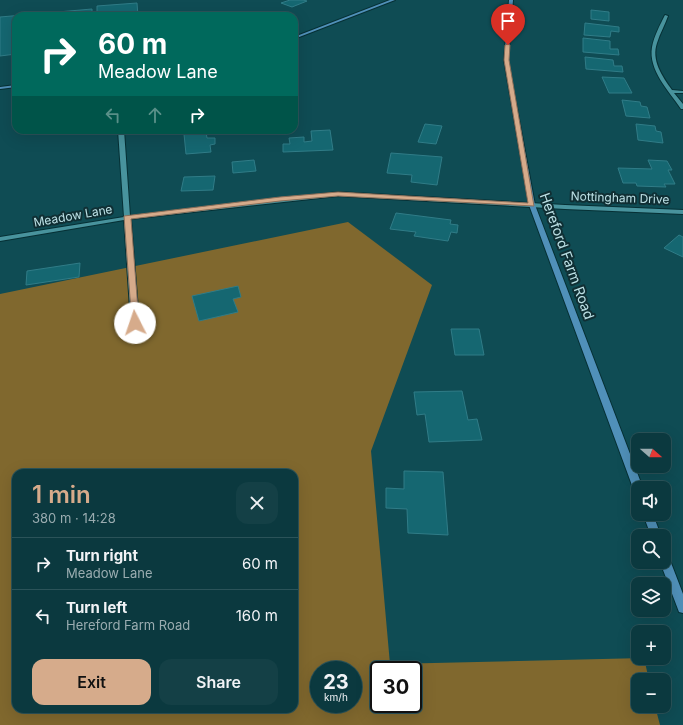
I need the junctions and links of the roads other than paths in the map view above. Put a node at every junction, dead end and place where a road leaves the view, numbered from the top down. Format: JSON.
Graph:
{"nodes":[{"id":1,"x":393,"y":0,"type":"edge"},
{"id":2,"x":512,"y":0,"type":"edge"},
{"id":3,"x":666,"y":16,"type":"dead end"},
{"id":4,"x":298,"y":36,"type":"edge"},
{"id":5,"x":12,"y":86,"type":"edge"},
{"id":6,"x":0,"y":88,"type":"edge"},
{"id":7,"x":672,"y":91,"type":"junction"},
{"id":8,"x":683,"y":92,"type":"edge"},
{"id":9,"x":683,"y":108,"type":"edge"},
{"id":10,"x":121,"y":134,"type":"edge"},
{"id":11,"x":532,"y":205,"type":"junction"},
{"id":12,"x":683,"y":212,"type":"edge"},
{"id":13,"x":127,"y":218,"type":"junction"},
{"id":14,"x":0,"y":239,"type":"edge"},
{"id":15,"x":135,"y":323,"type":"dead end"},
{"id":16,"x":635,"y":481,"type":"edge"},
{"id":17,"x":668,"y":569,"type":"edge"},
{"id":18,"x":683,"y":608,"type":"edge"}],
"edges":[{"from":1,"to":4,"type":"street"},
{"from":2,"to":11,"type":"street","name":"Hereford Farm Road"},
{"from":3,"to":7,"type":"street"},
{"from":5,"to":6,"type":"street"},
{"from":7,"to":8,"type":"street"},
{"from":7,"to":9,"type":"street"},
{"from":10,"to":13,"type":"street"},
{"from":11,"to":12,"type":"street","name":"Nottingham Drive"},
{"from":11,"to":13,"type":"street","name":"Meadow Lane"},
{"from":11,"to":16,"type":"street","name":"Hereford Farm Road"},
{"from":13,"to":14,"type":"street","name":"Meadow Lane"},
{"from":13,"to":15,"type":"street"},
{"from":17,"to":18,"type":"street"}]}
